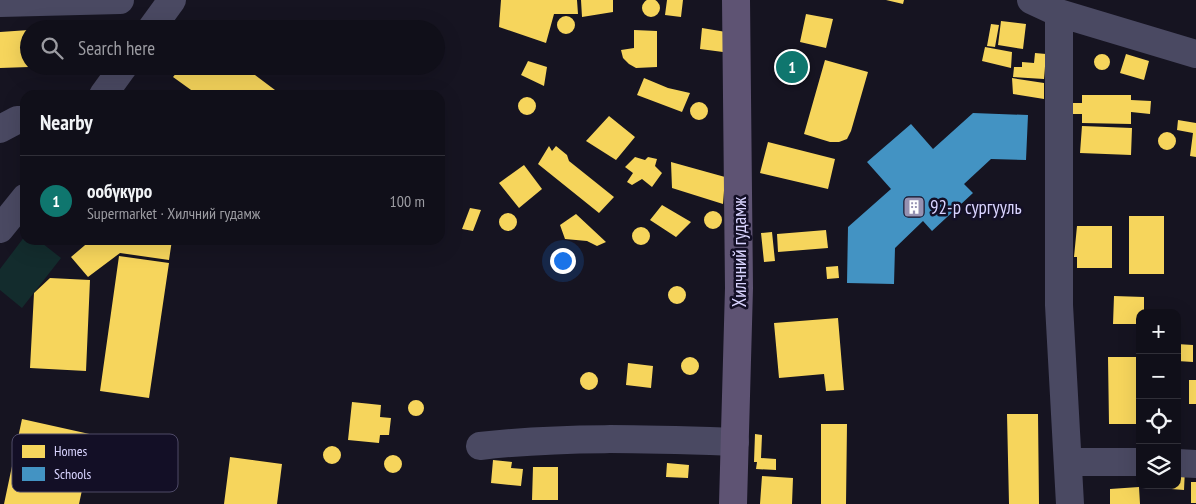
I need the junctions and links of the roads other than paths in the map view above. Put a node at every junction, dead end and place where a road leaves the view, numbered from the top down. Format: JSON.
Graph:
{"nodes":[{"id":1,"x":120,"y":0,"type":"edge"},
{"id":2,"x":172,"y":0,"type":"edge"},
{"id":3,"x":736,"y":0,"type":"edge"},
{"id":4,"x":1030,"y":0,"type":"edge"},
{"id":5,"x":0,"y":3,"type":"edge"},
{"id":6,"x":1059,"y":13,"type":"junction"},
{"id":7,"x":158,"y":20,"type":"edge"},
{"id":8,"x":1196,"y":54,"type":"edge"},
{"id":9,"x":118,"y":75,"type":"edge"},
{"id":10,"x":107,"y":90,"type":"edge"},
{"id":11,"x":20,"y":120,"type":"edge"},
{"id":12,"x":0,"y":129,"type":"edge"},
{"id":13,"x":20,"y":204,"type":"edge"},
{"id":14,"x":0,"y":229,"type":"edge"},
{"id":15,"x":735,"y":442,"type":"junction"},
{"id":16,"x":480,"y":446,"type":"dead end"},
{"id":17,"x":1068,"y":462,"type":"junction"},
{"id":18,"x":1136,"y":462,"type":"edge"},
{"id":19,"x":1181,"y":463,"type":"edge"},
{"id":20,"x":1196,"y":464,"type":"edge"},
{"id":21,"x":733,"y":504,"type":"edge"},
{"id":22,"x":1070,"y":504,"type":"edge"}],
"edges":[{"from":1,"to":5,"type":"street"},
{"from":2,"to":7,"type":"street"},
{"from":3,"to":15,"type":"main road","name":"Хилчний гудамж"},
{"from":4,"to":6,"type":"street"},
{"from":6,"to":8,"type":"street"},
{"from":6,"to":17,"type":"street"},
{"from":9,"to":10,"type":"street"},
{"from":11,"to":12,"type":"street"},
{"from":13,"to":14,"type":"street"},
{"from":15,"to":16,"type":"street"},
{"from":15,"to":21,"type":"main road","name":"Хилчний гудамж"},
{"from":17,"to":18,"type":"street"},
{"from":17,"to":22,"type":"street"},
{"from":19,"to":20,"type":"street"}]}
